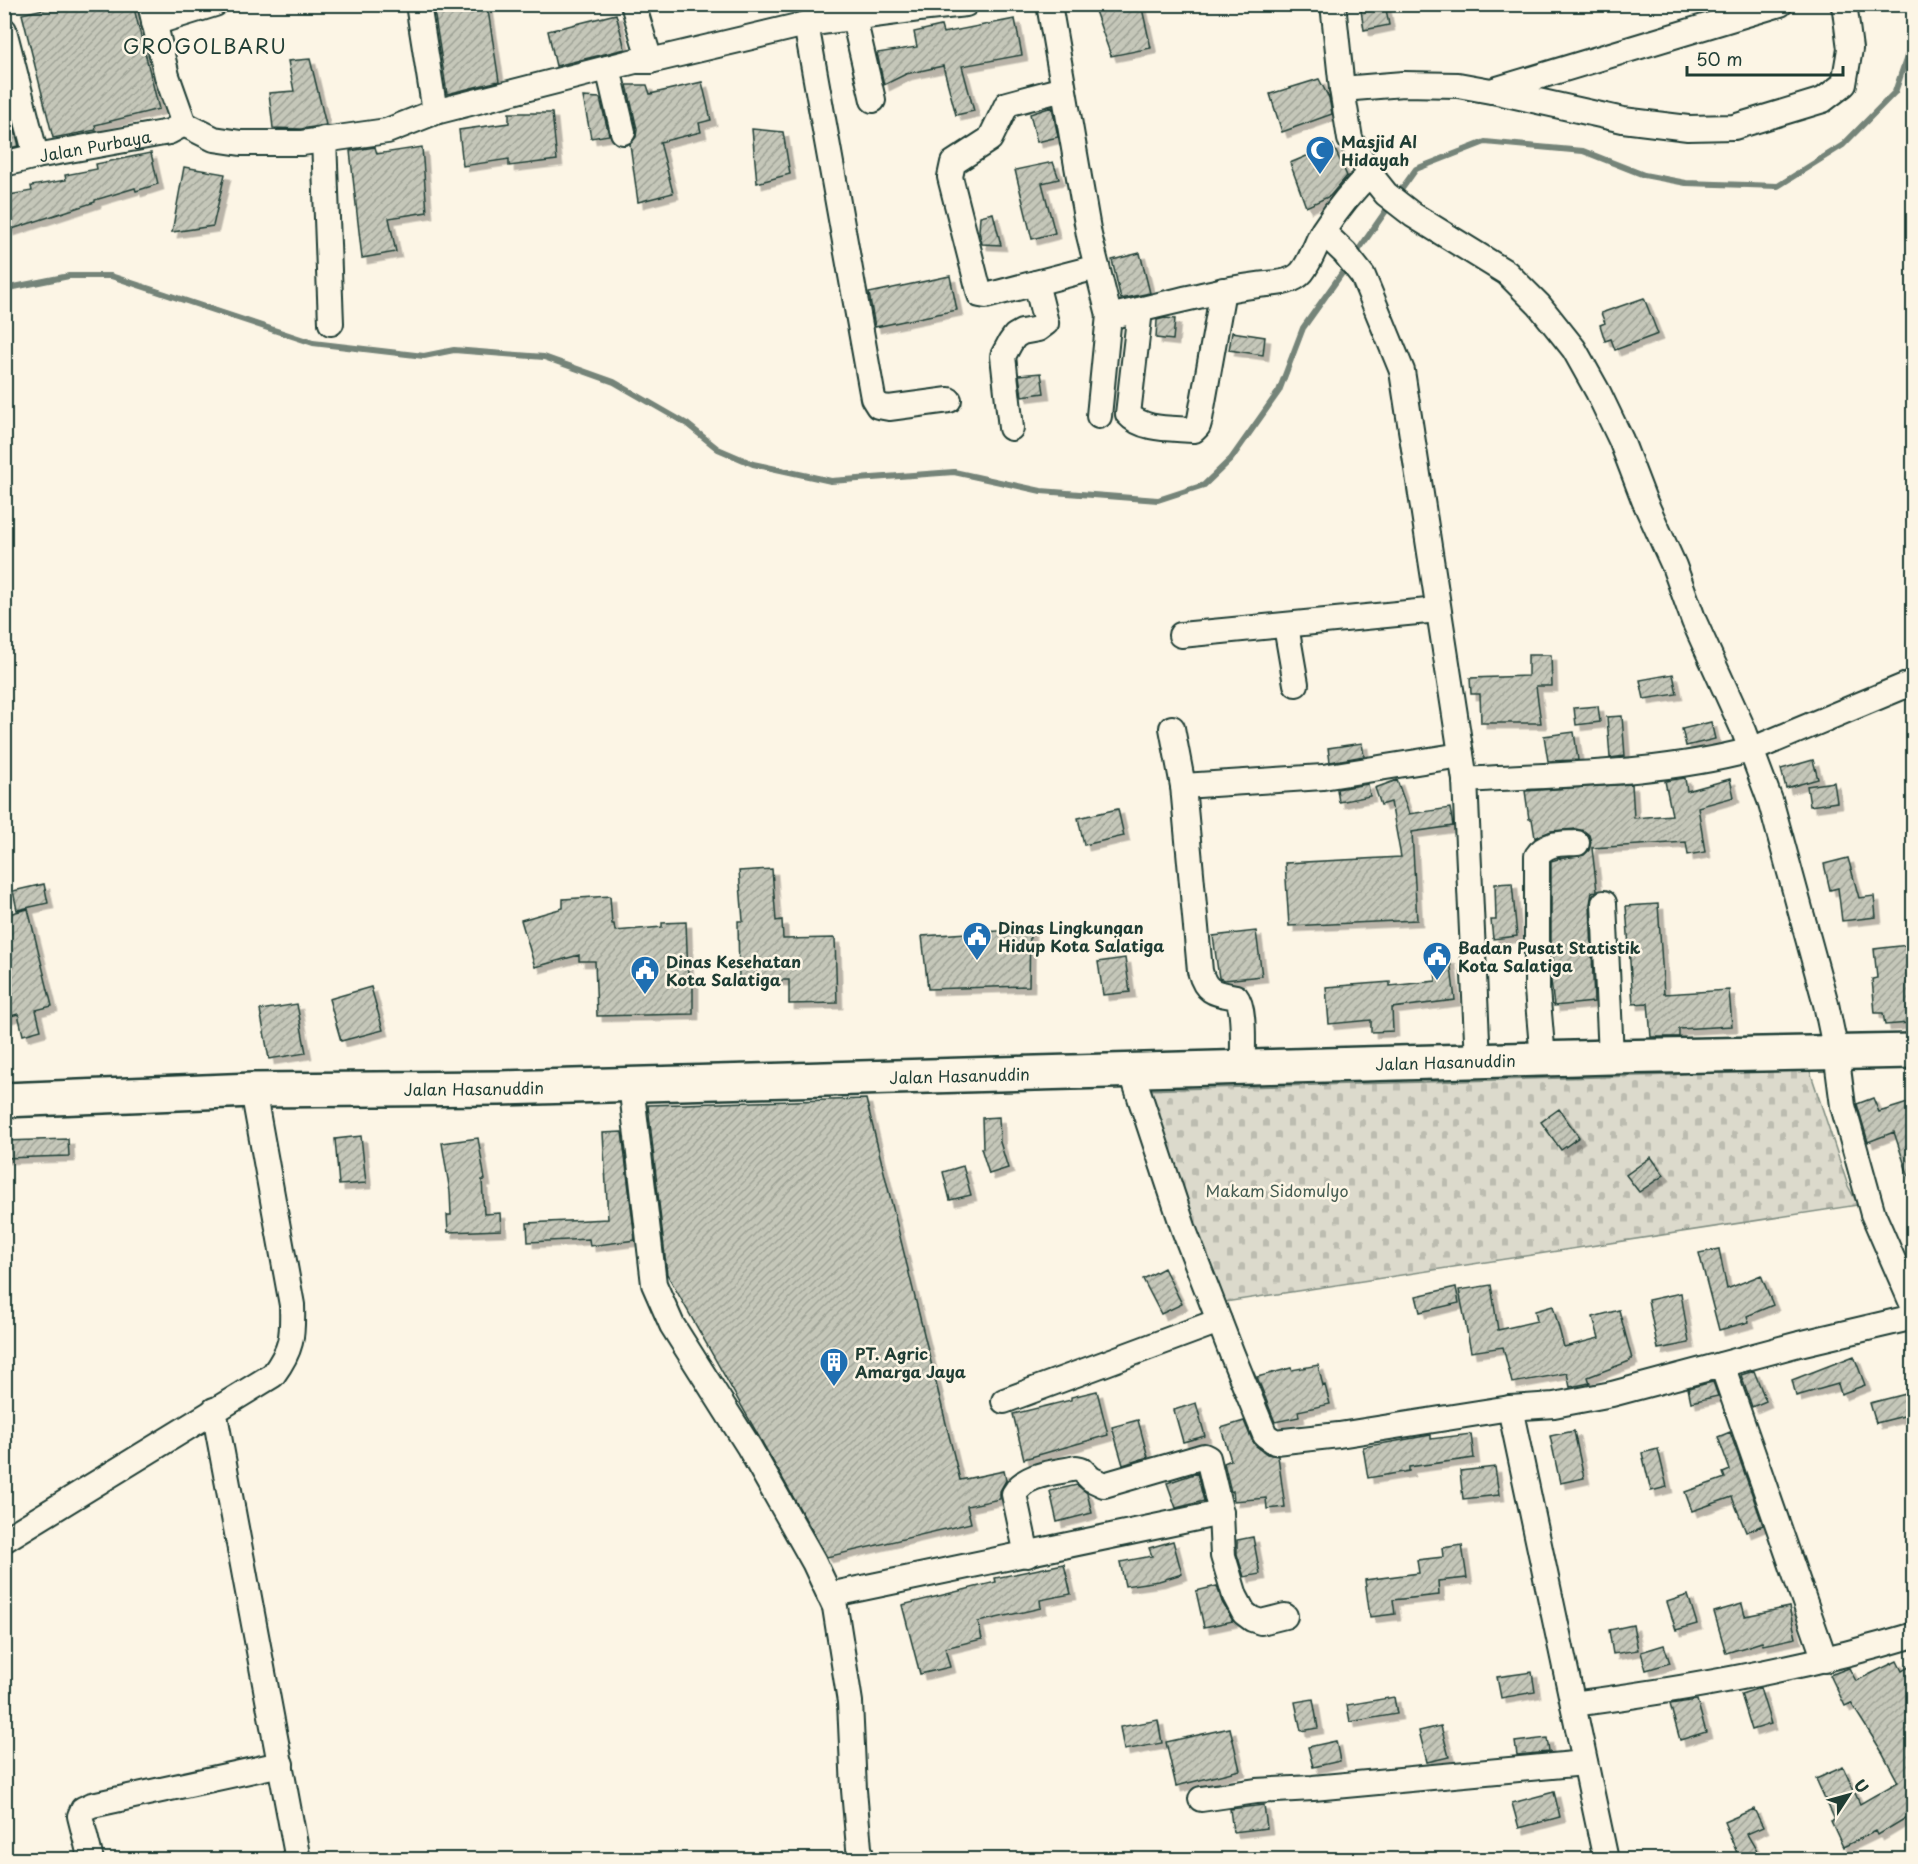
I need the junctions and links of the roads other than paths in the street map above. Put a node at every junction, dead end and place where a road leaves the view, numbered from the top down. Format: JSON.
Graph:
{"nodes":[{"id":1,"x":215,"y":4,"type":"edge"},
{"id":2,"x":418,"y":4,"type":"edge"},
{"id":3,"x":633,"y":4,"type":"edge"},
{"id":4,"x":966,"y":4,"type":"edge"},
{"id":5,"x":1049,"y":4,"type":"edge"},
{"id":6,"x":1333,"y":4,"type":"edge"},
{"id":7,"x":1780,"y":4,"type":"edge"},
{"id":8,"x":1842,"y":4,"type":"edge"},
{"id":9,"x":918,"y":7,"type":"edge"},
{"id":10,"x":152,"y":14,"type":"edge"},
{"id":11,"x":854,"y":18,"type":"junction"},
{"id":12,"x":806,"y":24,"type":"junction"},
{"id":13,"x":4,"y":30,"type":"edge"},
{"id":14,"x":650,"y":61,"type":"junction"},
{"id":15,"x":608,"y":68,"type":"junction"},
{"id":16,"x":1063,"y":89,"type":"junction"},
{"id":17,"x":1342,"y":89,"type":"junction"},
{"id":18,"x":1491,"y":91,"type":"junction"},
{"id":19,"x":873,"y":100,"type":"dead end"},
{"id":20,"x":435,"y":111,"type":"junction"},
{"id":21,"x":184,"y":124,"type":"junction"},
{"id":22,"x":623,"y":132,"type":"dead end"},
{"id":23,"x":324,"y":139,"type":"junction"},
{"id":24,"x":36,"y":156,"type":"junction"},
{"id":25,"x":4,"y":164,"type":"edge"},
{"id":26,"x":1370,"y":174,"type":"junction"},
{"id":27,"x":1323,"y":232,"type":"junction"},
{"id":28,"x":1097,"y":267,"type":"junction"},
{"id":29,"x":1036,"y":283,"type":"junction"},
{"id":30,"x":1222,"y":290,"type":"junction"},
{"id":31,"x":1140,"y":310,"type":"junction"},
{"id":32,"x":1109,"y":315,"type":"junction"},
{"id":33,"x":331,"y":323,"type":"dead end"},
{"id":34,"x":949,"y":400,"type":"dead end"},
{"id":35,"x":1099,"y":416,"type":"dead end"},
{"id":36,"x":1011,"y":428,"type":"dead end"},
{"id":37,"x":1438,"y":610,"type":"junction"},
{"id":38,"x":1286,"y":626,"type":"junction"},
{"id":39,"x":1181,"y":635,"type":"dead end"},
{"id":40,"x":1914,"y":682,"type":"edge"},
{"id":41,"x":1296,"y":684,"type":"dead end"},
{"id":42,"x":1172,"y":728,"type":"dead end"},
{"id":43,"x":1751,"y":750,"type":"junction"},
{"id":44,"x":1461,"y":755,"type":"junction"},
{"id":45,"x":1465,"y":780,"type":"junction"},
{"id":46,"x":1184,"y":786,"type":"junction"},
{"id":47,"x":1577,"y":843,"type":"dead end"},
{"id":48,"x":1604,"y":903,"type":"dead end"},
{"id":49,"x":1914,"y":1051,"type":"edge"},
{"id":50,"x":1836,"y":1052,"type":"junction"},
{"id":51,"x":1611,"y":1057,"type":"junction"},
{"id":52,"x":1543,"y":1059,"type":"junction"},
{"id":53,"x":1478,"y":1060,"type":"junction"},
{"id":54,"x":1243,"y":1067,"type":"junction"},
{"id":55,"x":1131,"y":1070,"type":"junction"},
{"id":56,"x":631,"y":1084,"type":"junction"},
{"id":57,"x":253,"y":1090,"type":"junction"},
{"id":58,"x":4,"y":1100,"type":"edge"},
{"id":59,"x":1914,"y":1308,"type":"edge"},
{"id":60,"x":1914,"y":1317,"type":"edge"},
{"id":61,"x":1219,"y":1321,"type":"junction"},
{"id":62,"x":1722,"y":1365,"type":"junction"},
{"id":63,"x":1004,"y":1401,"type":"dead end"},
{"id":64,"x":1510,"y":1408,"type":"junction"},
{"id":65,"x":214,"y":1410,"type":"junction"},
{"id":66,"x":1221,"y":1513,"type":"junction"},
{"id":67,"x":4,"y":1540,"type":"edge"},
{"id":68,"x":1027,"y":1555,"type":"junction"},
{"id":69,"x":829,"y":1595,"type":"junction"},
{"id":70,"x":1285,"y":1616,"type":"dead end"},
{"id":71,"x":1914,"y":1635,"type":"edge"},
{"id":72,"x":1825,"y":1660,"type":"junction"},
{"id":73,"x":1573,"y":1704,"type":"junction"},
{"id":74,"x":1585,"y":1763,"type":"junction"},
{"id":75,"x":280,"y":1764,"type":"junction"},
{"id":76,"x":1201,"y":1799,"type":"dead end"},
{"id":77,"x":91,"y":1860,"type":"edge"},
{"id":78,"x":298,"y":1860,"type":"edge"},
{"id":79,"x":862,"y":1860,"type":"edge"},
{"id":80,"x":1606,"y":1860,"type":"edge"}],
"edges":[{"from":1,"to":10,"type":"street"},
{"from":2,"to":20,"type":"street"},
{"from":3,"to":14,"type":"street"},
{"from":4,"to":9,"type":"street"},
{"from":5,"to":16,"type":"street"},
{"from":6,"to":17,"type":"street"},
{"from":7,"to":18,"type":"street"},
{"from":8,"to":18,"type":"street"},
{"from":9,"to":11,"type":"street"},
{"from":10,"to":21,"type":"street"},
{"from":11,"to":12,"type":"street"},
{"from":11,"to":19,"type":"street"},
{"from":12,"to":14,"type":"street"},
{"from":12,"to":34,"type":"street"},
{"from":13,"to":24,"type":"street"},
{"from":14,"to":15,"type":"street"},
{"from":15,"to":20,"type":"street"},
{"from":15,"to":22,"type":"street"},
{"from":16,"to":28,"type":"street"},
{"from":16,"to":29,"type":"street"},
{"from":17,"to":18,"type":"street"},
{"from":17,"to":26,"type":"street"},
{"from":20,"to":23,"type":"street"},
{"from":21,"to":23,"type":"street"},
{"from":21,"to":24,"type":"street","name":"Jalan Purbaya"},
{"from":23,"to":33,"type":"street"},
{"from":24,"to":25,"type":"street","name":"Jalan Purbaya"},
{"from":26,"to":27,"type":"street"},
{"from":26,"to":43,"type":"street"},
{"from":27,"to":30,"type":"street"},
{"from":27,"to":37,"type":"street"},
{"from":28,"to":29,"type":"street"},
{"from":28,"to":32,"type":"street"},
{"from":29,"to":36,"type":"street"},
{"from":30,"to":31,"type":"street"},
{"from":30,"to":31,"type":"street"},
{"from":31,"to":32,"type":"street"},
{"from":32,"to":35,"type":"street"},
{"from":37,"to":38,"type":"street"},
{"from":37,"to":44,"type":"street"},
{"from":38,"to":39,"type":"street"},
{"from":38,"to":41,"type":"street"},
{"from":40,"to":43,"type":"street"},
{"from":42,"to":46,"type":"street"},
{"from":43,"to":45,"type":"street"},
{"from":43,"to":50,"type":"street"},
{"from":44,"to":45,"type":"street"},
{"from":44,"to":46,"type":"street"},
{"from":45,"to":53,"type":"street"},
{"from":46,"to":54,"type":"street"},
{"from":47,"to":52,"type":"street"},
{"from":48,"to":51,"type":"street"},
{"from":49,"to":50,"type":"main road","name":"Jalan Hasanuddin"},
{"from":50,"to":51,"type":"main road","name":"Jalan Hasanuddin"},
{"from":50,"to":59,"type":"street"},
{"from":51,"to":52,"type":"main road","name":"Jalan Hasanuddin"},
{"from":52,"to":53,"type":"main road","name":"Jalan Hasanuddin"},
{"from":53,"to":54,"type":"main road","name":"Jalan Hasanuddin"},
{"from":54,"to":55,"type":"main road","name":"Jalan Hasanuddin"},
{"from":55,"to":56,"type":"main road","name":"Jalan Hasanuddin"},
{"from":55,"to":61,"type":"street"},
{"from":56,"to":57,"type":"main road","name":"Jalan Hasanuddin"},
{"from":56,"to":69,"type":"street"},
{"from":57,"to":58,"type":"main road","name":"Jalan Hasanuddin"},
{"from":57,"to":65,"type":"street"},
{"from":60,"to":62,"type":"street"},
{"from":61,"to":63,"type":"street"},
{"from":61,"to":64,"type":"street"},
{"from":62,"to":64,"type":"street"},
{"from":62,"to":72,"type":"street"},
{"from":64,"to":73,"type":"street"},
{"from":65,"to":67,"type":"street"},
{"from":65,"to":75,"type":"street"},
{"from":66,"to":68,"type":"street"},
{"from":66,"to":68,"type":"street"},
{"from":66,"to":70,"type":"street"},
{"from":68,"to":69,"type":"street"},
{"from":69,"to":79,"type":"street"},
{"from":71,"to":72,"type":"street"},
{"from":72,"to":73,"type":"street"},
{"from":73,"to":74,"type":"street"},
{"from":74,"to":76,"type":"street"},
{"from":74,"to":80,"type":"street"},
{"from":75,"to":77,"type":"street"},
{"from":75,"to":78,"type":"street"}]}
